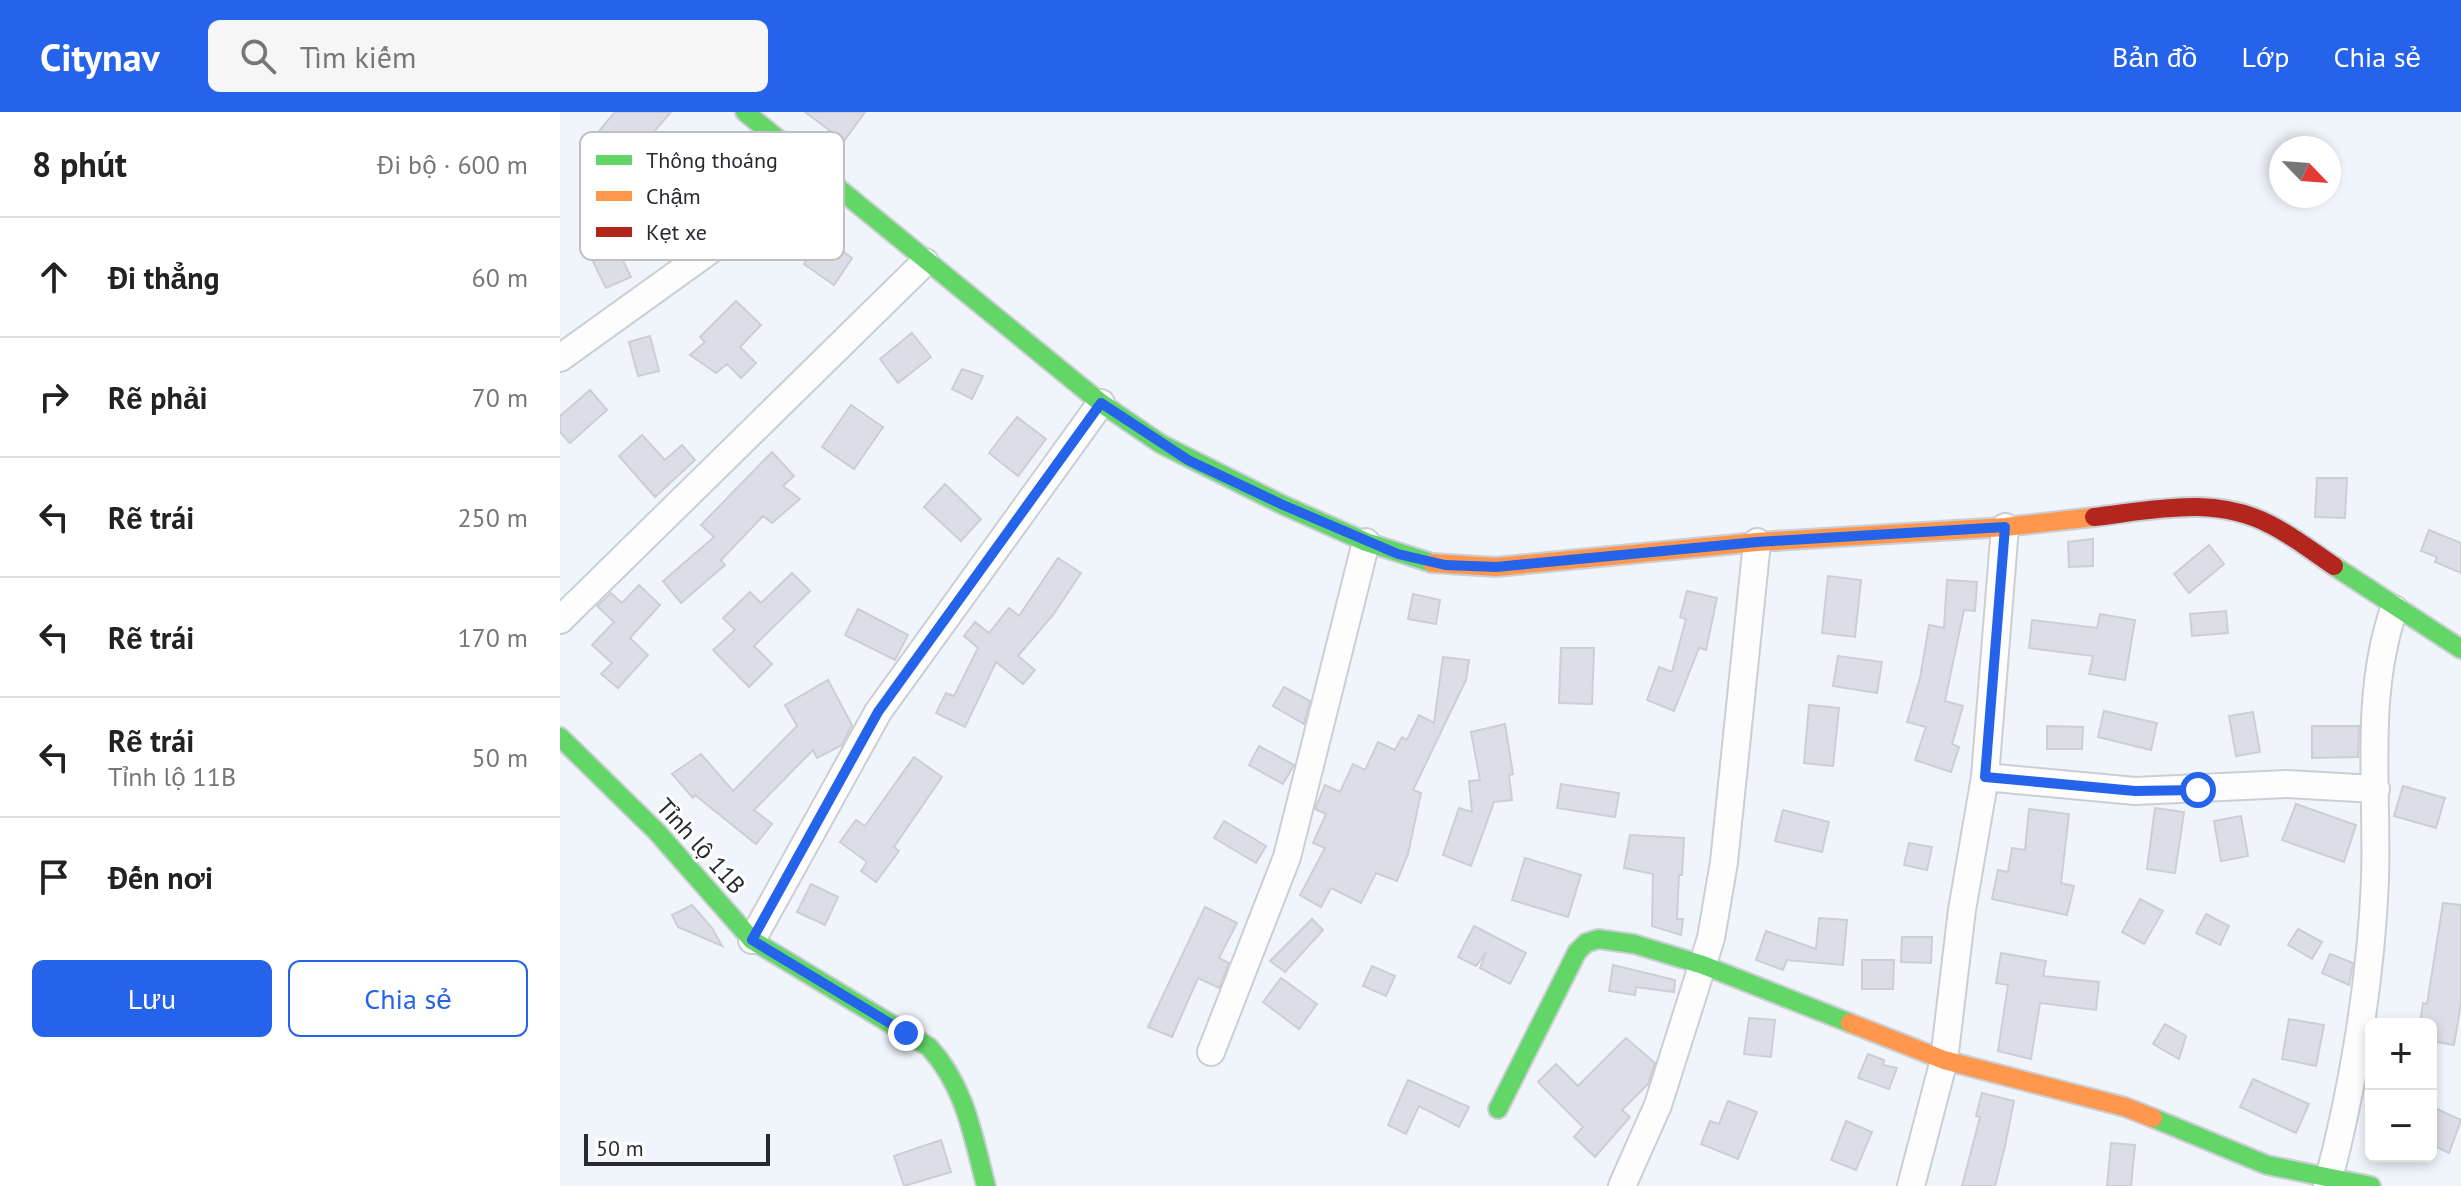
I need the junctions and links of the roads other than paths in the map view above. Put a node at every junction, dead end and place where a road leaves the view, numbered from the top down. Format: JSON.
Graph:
{"nodes":[{"id":1,"x":745,"y":112,"type":"edge"},
{"id":2,"x":769,"y":132,"type":"edge"},
{"id":3,"x":844,"y":195,"type":"edge"},
{"id":4,"x":696,"y":260,"type":"edge"},
{"id":5,"x":925,"y":262,"type":"junction"},
{"id":6,"x":560,"y":358,"type":"edge"},
{"id":7,"x":1101,"y":403,"type":"junction"},
{"id":8,"x":2005,"y":527,"type":"junction"},
{"id":9,"x":1366,"y":542,"type":"junction"},
{"id":10,"x":1757,"y":542,"type":"junction"},
{"id":11,"x":2394,"y":609,"type":"junction"},
{"id":12,"x":560,"y":620,"type":"edge"},
{"id":13,"x":2461,"y":649,"type":"edge"},
{"id":14,"x":560,"y":737,"type":"edge"},
{"id":15,"x":1985,"y":777,"type":"junction"},
{"id":16,"x":2376,"y":789,"type":"junction"},
{"id":17,"x":752,"y":940,"type":"junction"},
{"id":18,"x":1703,"y":965,"type":"junction"},
{"id":19,"x":1211,"y":1052,"type":"dead end"},
{"id":20,"x":1944,"y":1060,"type":"junction"},
{"id":21,"x":1498,"y":1109,"type":"dead end"},
{"id":22,"x":2328,"y":1183,"type":"edge"},
{"id":23,"x":986,"y":1186,"type":"edge"},
{"id":24,"x":1622,"y":1186,"type":"edge"},
{"id":25,"x":1911,"y":1186,"type":"edge"},
{"id":26,"x":2371,"y":1186,"type":"edge"}],
"edges":[{"from":1,"to":2,"type":"street"},
{"from":3,"to":5,"type":"street"},
{"from":4,"to":6,"type":"street"},
{"from":5,"to":7,"type":"street"},
{"from":5,"to":12,"type":"street"},
{"from":7,"to":9,"type":"street"},
{"from":7,"to":17,"type":"street"},
{"from":8,"to":10,"type":"street"},
{"from":8,"to":11,"type":"street"},
{"from":8,"to":15,"type":"street"},
{"from":9,"to":10,"type":"street"},
{"from":9,"to":19,"type":"street"},
{"from":10,"to":18,"type":"street"},
{"from":11,"to":13,"type":"street"},
{"from":11,"to":16,"type":"street"},
{"from":14,"to":17,"type":"street","name":"Tỉnh lộ 11B"},
{"from":15,"to":16,"type":"street"},
{"from":15,"to":20,"type":"street"},
{"from":16,"to":22,"type":"street"},
{"from":17,"to":23,"type":"street","name":"Tỉnh lộ 11B"},
{"from":18,"to":20,"type":"street"},
{"from":18,"to":21,"type":"street"},
{"from":18,"to":24,"type":"street"},
{"from":20,"to":22,"type":"street"},
{"from":20,"to":25,"type":"street"},
{"from":22,"to":26,"type":"street"}]}
